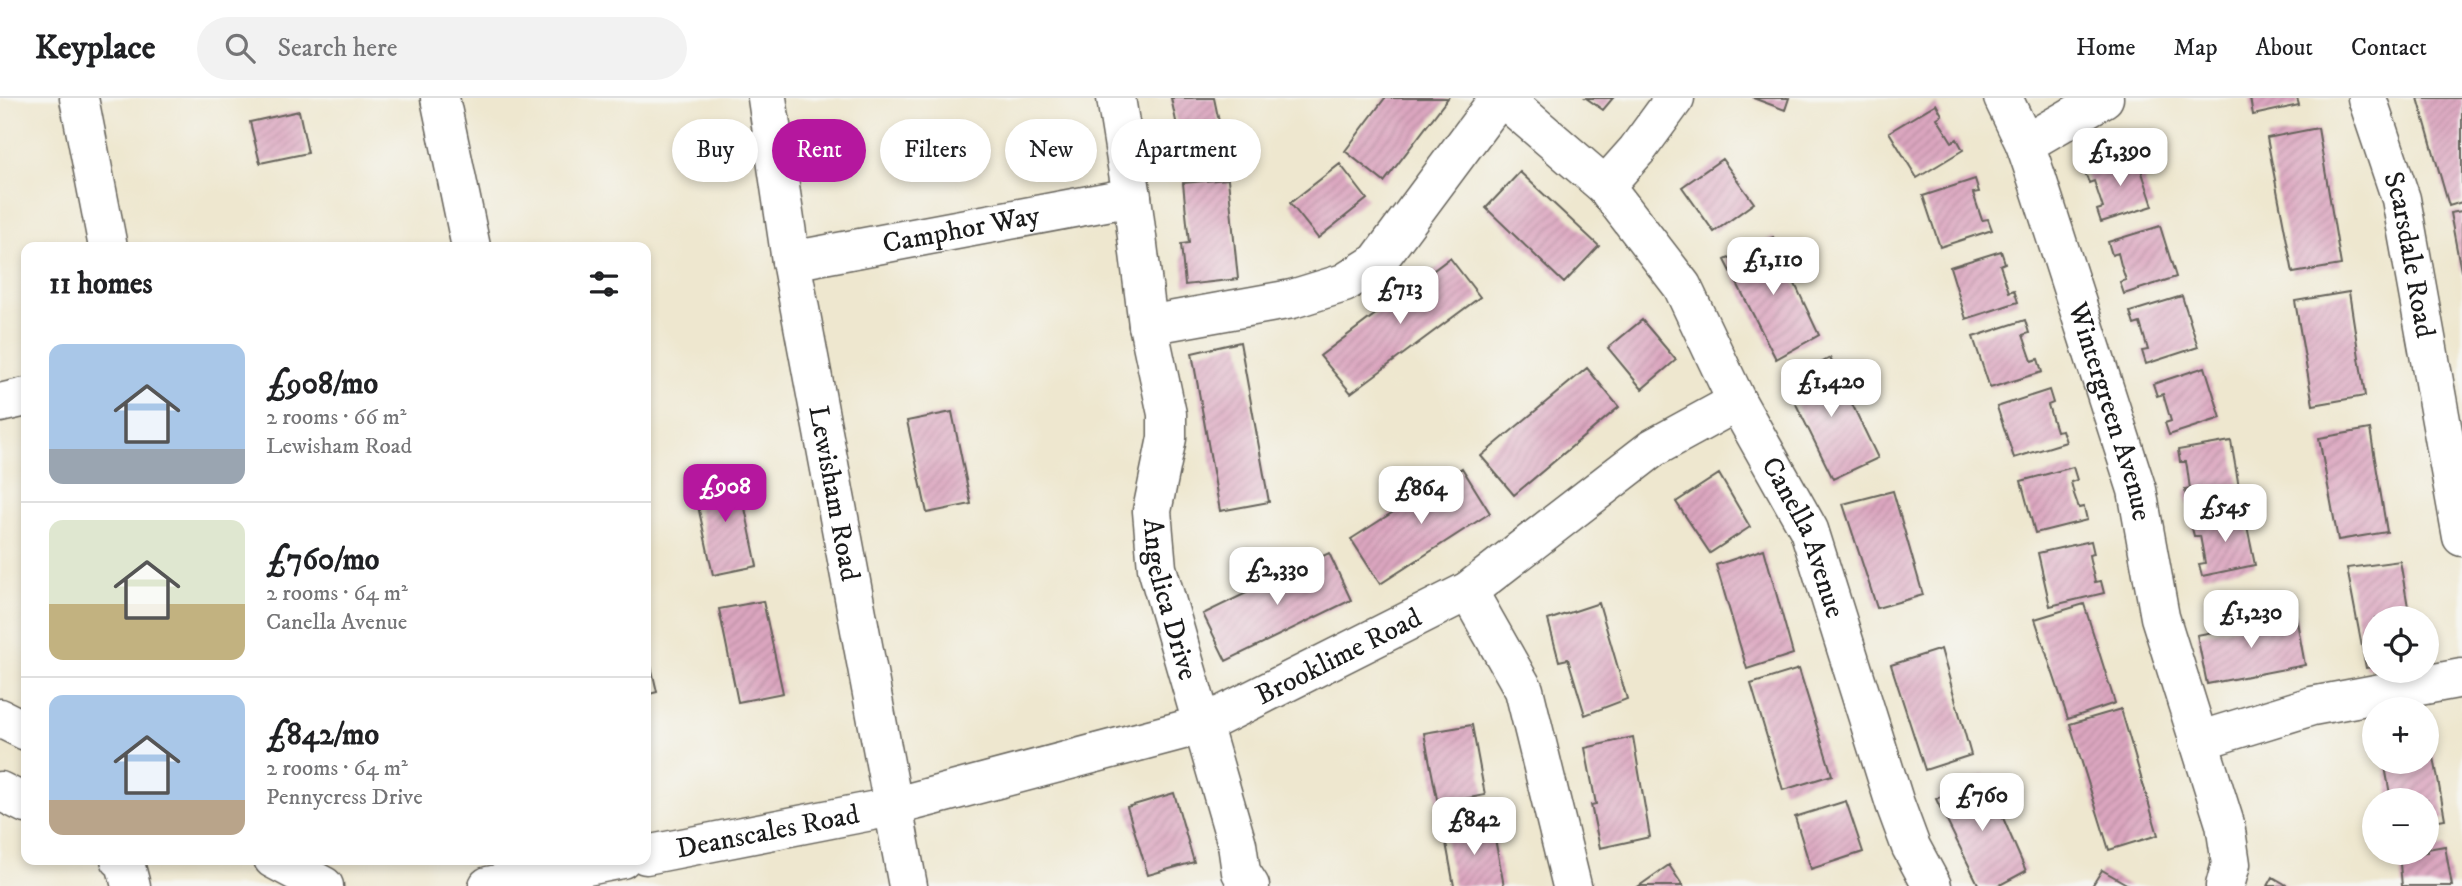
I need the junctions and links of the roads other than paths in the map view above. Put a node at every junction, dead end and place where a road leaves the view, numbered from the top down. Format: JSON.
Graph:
{"nodes":[{"id":1,"x":79,"y":98,"type":"edge"},
{"id":2,"x":440,"y":98,"type":"edge"},
{"id":3,"x":767,"y":98,"type":"edge"},
{"id":4,"x":1116,"y":98,"type":"edge"},
{"id":5,"x":1501,"y":98,"type":"edge"},
{"id":6,"x":1675,"y":98,"type":"edge"},
{"id":7,"x":2003,"y":98,"type":"edge"},
{"id":8,"x":2104,"y":98,"type":"edge"},
{"id":9,"x":2367,"y":98,"type":"edge"},
{"id":10,"x":2025,"y":144,"type":"junction"},
{"id":11,"x":1605,"y":186,"type":"junction"},
{"id":12,"x":1132,"y":197,"type":"junction"},
{"id":13,"x":107,"y":242,"type":"edge"},
{"id":14,"x":470,"y":242,"type":"edge"},
{"id":15,"x":791,"y":261,"type":"junction"},
{"id":16,"x":1148,"y":325,"type":"junction"},
{"id":17,"x":21,"y":398,"type":"edge"},
{"id":18,"x":1737,"y":402,"type":"junction"},
{"id":19,"x":0,"y":403,"type":"edge"},
{"id":20,"x":2462,"y":537,"type":"edge"},
{"id":21,"x":1468,"y":591,"type":"junction"},
{"id":22,"x":2462,"y":678,"type":"edge"},
{"id":23,"x":0,"y":718,"type":"edge"},
{"id":24,"x":1202,"y":725,"type":"junction"},
{"id":25,"x":21,"y":728,"type":"edge"},
{"id":26,"x":2197,"y":741,"type":"junction"},
{"id":27,"x":0,"y":791,"type":"edge"},
{"id":28,"x":21,"y":802,"type":"edge"},
{"id":29,"x":892,"y":807,"type":"junction"},
{"id":30,"x":651,"y":854,"type":"edge"},
{"id":31,"x":126,"y":865,"type":"edge"},
{"id":32,"x":284,"y":865,"type":"edge"},
{"id":33,"x":584,"y":865,"type":"edge"},
{"id":34,"x":131,"y":886,"type":"edge"},
{"id":35,"x":324,"y":886,"type":"edge"},
{"id":36,"x":488,"y":886,"type":"edge"},
{"id":37,"x":908,"y":886,"type":"edge"},
{"id":38,"x":1250,"y":886,"type":"edge"},
{"id":39,"x":1572,"y":886,"type":"edge"},
{"id":40,"x":1932,"y":886,"type":"edge"},
{"id":41,"x":2225,"y":886,"type":"edge"}],
"edges":[{"from":1,"to":13,"type":"street"},
{"from":2,"to":14,"type":"street"},
{"from":3,"to":15,"type":"street","name":"Lewisham Road"},
{"from":4,"to":12,"type":"street","name":"Angelica Drive"},
{"from":5,"to":11,"type":"street","name":"Canella Avenue"},
{"from":5,"to":16,"type":"street"},
{"from":6,"to":11,"type":"street"},
{"from":7,"to":10,"type":"street","name":"Wintergreen Avenue"},
{"from":8,"to":10,"type":"street"},
{"from":9,"to":20,"type":"street","name":"Scarsdale Road"},
{"from":10,"to":26,"type":"street","name":"Wintergreen Avenue"},
{"from":11,"to":18,"type":"street","name":"Canella Avenue"},
{"from":12,"to":15,"type":"street","name":"Camphor Way"},
{"from":12,"to":16,"type":"street","name":"Angelica Drive"},
{"from":15,"to":29,"type":"street","name":"Lewisham Road"},
{"from":16,"to":24,"type":"street","name":"Angelica Drive"},
{"from":17,"to":19,"type":"street"},
{"from":18,"to":21,"type":"street","name":"Brooklime Road"},
{"from":18,"to":40,"type":"street","name":"Canella Avenue"},
{"from":21,"to":24,"type":"street","name":"Brooklime Road"},
{"from":21,"to":39,"type":"street"},
{"from":22,"to":26,"type":"street"},
{"from":23,"to":25,"type":"street"},
{"from":24,"to":29,"type":"street","name":"Brooklime Road"},
{"from":24,"to":38,"type":"street","name":"Angelica Drive"},
{"from":26,"to":41,"type":"street","name":"Wintergreen Avenue"},
{"from":27,"to":28,"type":"street"},
{"from":29,"to":30,"type":"street","name":"Deanscales Road"},
{"from":29,"to":37,"type":"street","name":"Lewisham Road"},
{"from":31,"to":34,"type":"street"},
{"from":32,"to":35,"type":"street"},
{"from":33,"to":36,"type":"street"}]}
